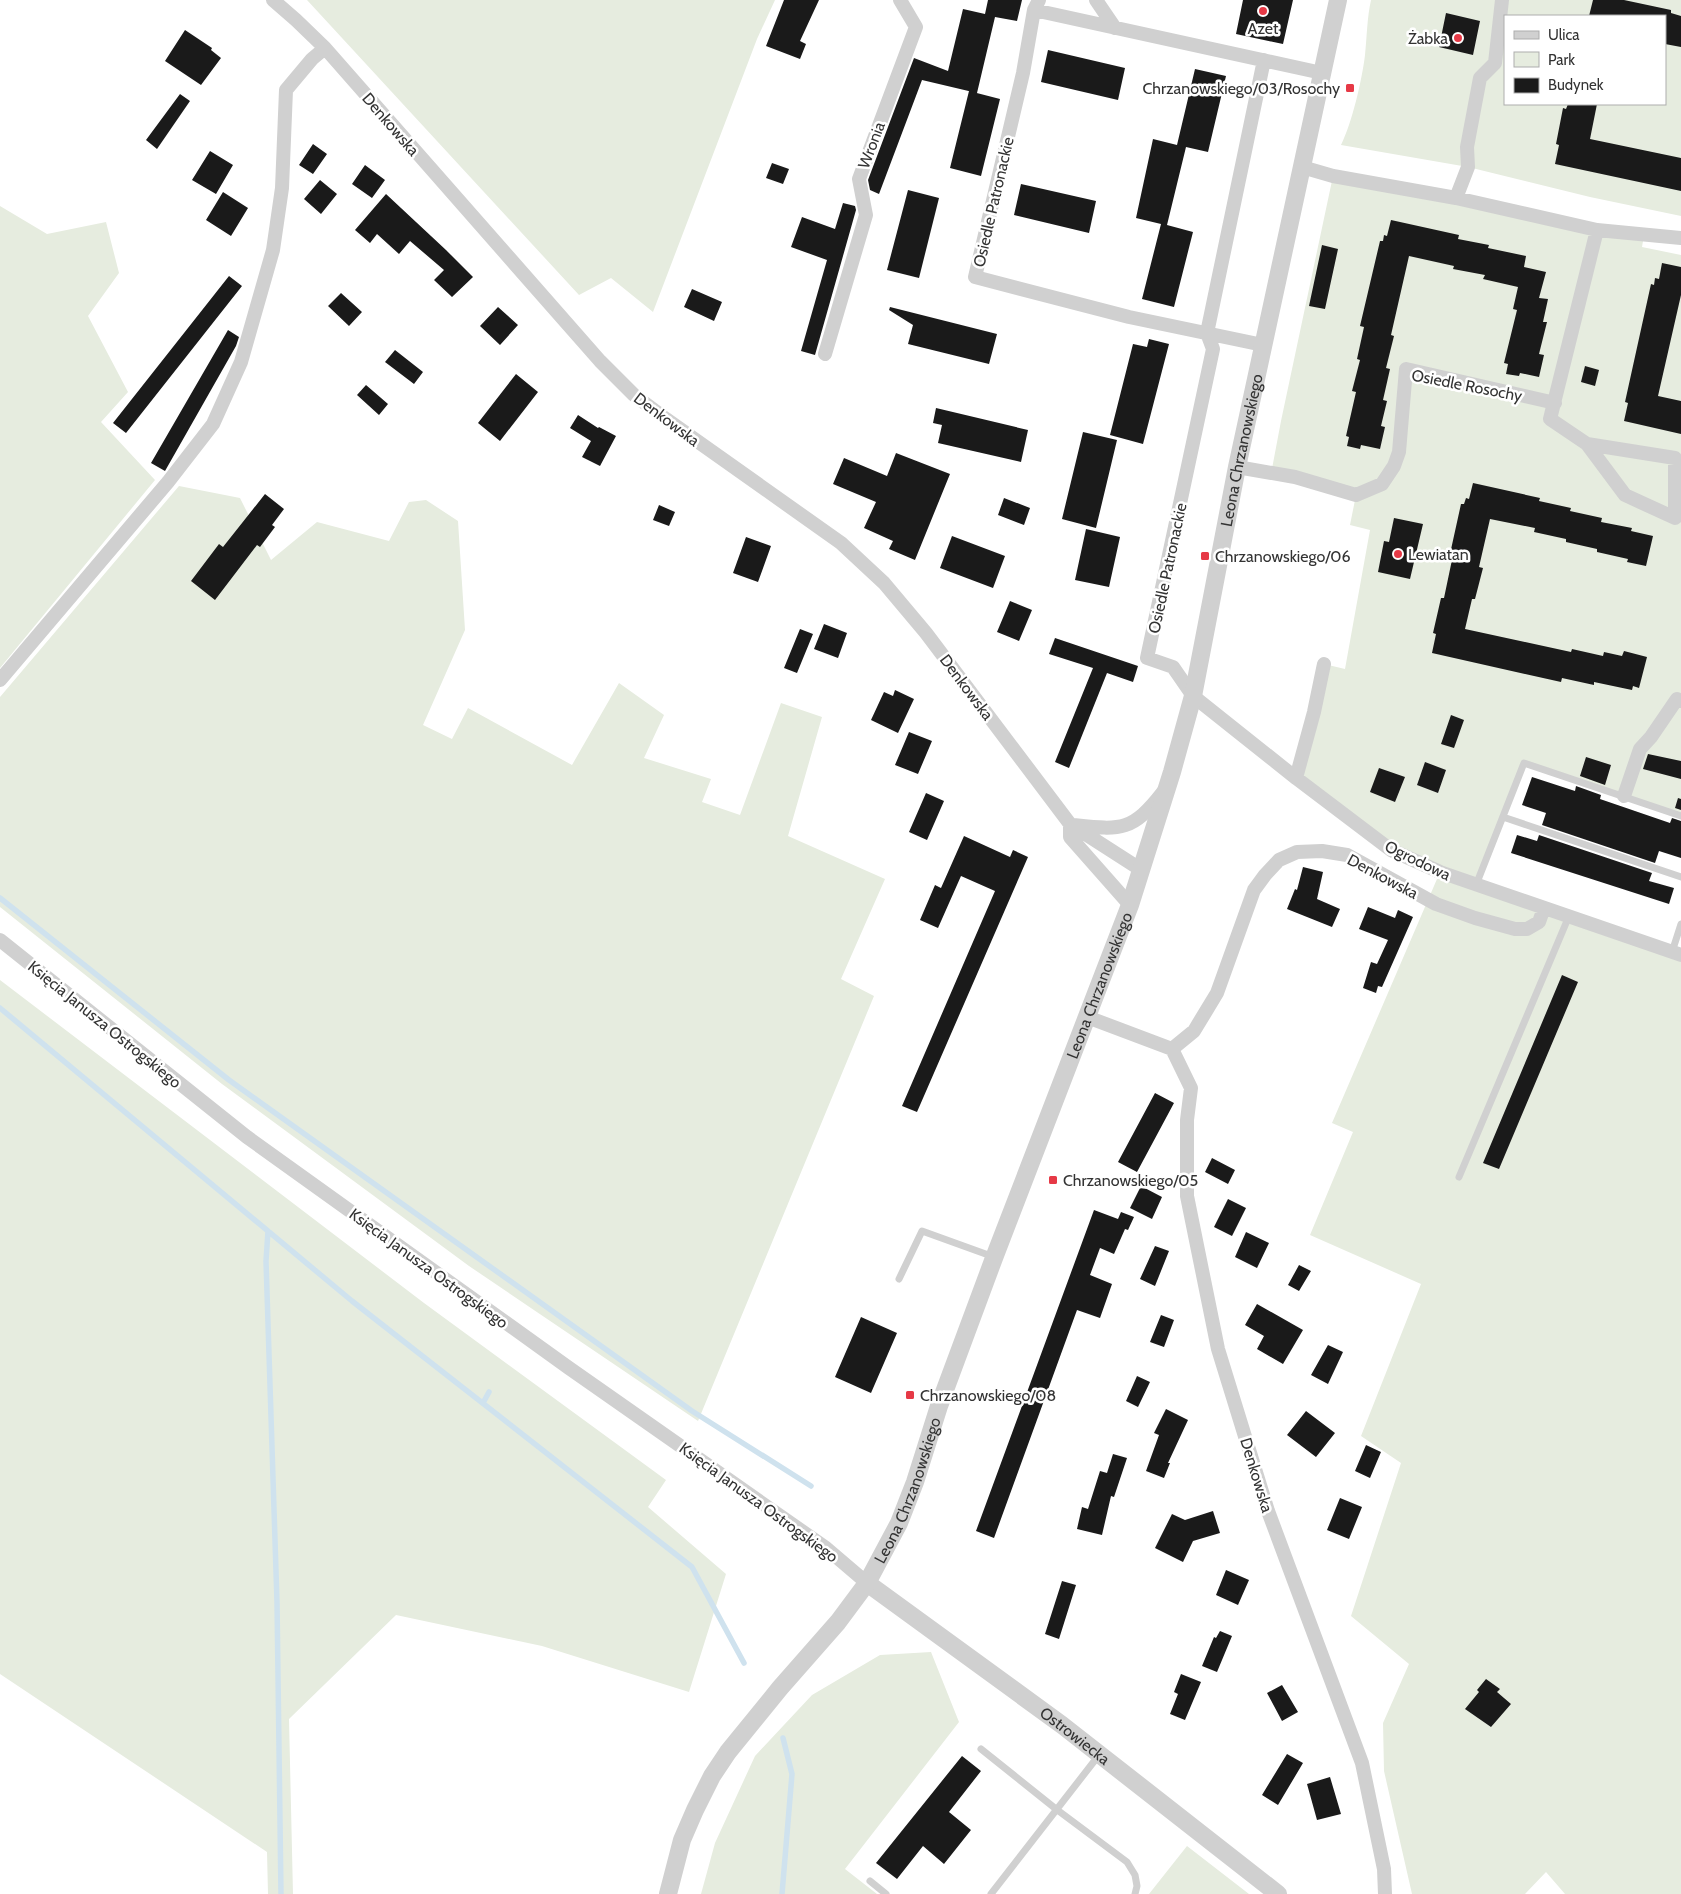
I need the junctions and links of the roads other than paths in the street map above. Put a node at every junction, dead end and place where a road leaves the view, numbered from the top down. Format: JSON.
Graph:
{"nodes":[{"id":1,"x":273,"y":0,"type":"edge"},
{"id":2,"x":900,"y":0,"type":"edge"},
{"id":3,"x":1096,"y":0,"type":"edge"},
{"id":4,"x":1338,"y":0,"type":"edge"},
{"id":5,"x":1502,"y":0,"type":"edge"},
{"id":6,"x":1037,"y":5,"type":"edge"},
{"id":7,"x":1114,"y":28,"type":"junction"},
{"id":8,"x":324,"y":48,"type":"junction"},
{"id":9,"x":1264,"y":60,"type":"junction"},
{"id":10,"x":1322,"y":74,"type":"junction"},
{"id":11,"x":1302,"y":167,"type":"junction"},
{"id":12,"x":1456,"y":198,"type":"junction"},
{"id":13,"x":1597,"y":230,"type":"junction"},
{"id":14,"x":1681,"y":238,"type":"edge"},
{"id":15,"x":1207,"y":333,"type":"junction"},
{"id":16,"x":1263,"y":345,"type":"junction"},
{"id":17,"x":825,"y":354,"type":"dead end"},
{"id":18,"x":1555,"y":403,"type":"junction"},
{"id":19,"x":1587,"y":444,"type":"junction"},
{"id":20,"x":1237,"y":467,"type":"junction"},
{"id":21,"x":1147,"y":658,"type":"joint"},
{"id":22,"x":1324,"y":664,"type":"dead end"},
{"id":23,"x":0,"y":680,"type":"edge"},
{"id":24,"x":1193,"y":696,"type":"junction"},
{"id":25,"x":1681,"y":702,"type":"edge"},
{"id":26,"x":1296,"y":778,"type":"junction"},
{"id":27,"x":1166,"y":787,"type":"junction"},
{"id":28,"x":1624,"y":796,"type":"junction"},
{"id":29,"x":1681,"y":816,"type":"edge"},
{"id":30,"x":1503,"y":817,"type":"junction"},
{"id":31,"x":1070,"y":824,"type":"junction"},
{"id":32,"x":1140,"y":869,"type":"junction"},
{"id":33,"x":1681,"y":877,"type":"edge"},
{"id":34,"x":1476,"y":885,"type":"junction"},
{"id":35,"x":1130,"y":905,"type":"junction"},
{"id":36,"x":1544,"y":908,"type":"junction"},
{"id":37,"x":1569,"y":916,"type":"junction"},
{"id":38,"x":1681,"y":924,"type":"edge"},
{"id":39,"x":0,"y":940,"type":"edge"},
{"id":40,"x":1676,"y":953,"type":"edge"},
{"id":41,"x":1087,"y":1017,"type":"junction"},
{"id":42,"x":1172,"y":1049,"type":"junction"},
{"id":43,"x":1459,"y":1177,"type":"dead end"},
{"id":44,"x":994,"y":1258,"type":"junction"},
{"id":45,"x":899,"y":1279,"type":"dead end"},
{"id":46,"x":867,"y":1583,"type":"junction"},
{"id":47,"x":981,"y":1749,"type":"dead end"},
{"id":48,"x":1099,"y":1754,"type":"junction"},
{"id":49,"x":1056,"y":1809,"type":"junction"},
{"id":50,"x":870,"y":1881,"type":"dead end"},
{"id":51,"x":668,"y":1894,"type":"edge"},
{"id":52,"x":886,"y":1894,"type":"edge"},
{"id":53,"x":991,"y":1894,"type":"edge"},
{"id":54,"x":1135,"y":1894,"type":"edge"},
{"id":55,"x":1278,"y":1894,"type":"edge"},
{"id":56,"x":1385,"y":1894,"type":"edge"}],
"edges":[{"from":1,"to":8,"type":"street","name":"Denkowska"},
{"from":2,"to":17,"type":"street","name":"Wronia"},
{"from":3,"to":7,"type":"street"},
{"from":4,"to":10,"type":"street","name":"Leona Chrzanowskiego"},
{"from":5,"to":12,"type":"street"},
{"from":6,"to":7,"type":"street","name":"Osiedle Patronackie"},
{"from":6,"to":15,"type":"street","name":"Osiedle Patronackie"},
{"from":7,"to":9,"type":"street","name":"Osiedle Patronackie"},
{"from":8,"to":23,"type":"street"},
{"from":8,"to":31,"type":"street","name":"Denkowska"},
{"from":9,"to":10,"type":"street","name":"Osiedle Patronackie"},
{"from":9,"to":15,"type":"street","name":"Osiedle Patronackie"},
{"from":10,"to":11,"type":"street","name":"Leona Chrzanowskiego"},
{"from":11,"to":12,"type":"street"},
{"from":11,"to":16,"type":"street","name":"Leona Chrzanowskiego"},
{"from":12,"to":13,"type":"street"},
{"from":13,"to":14,"type":"street"},
{"from":13,"to":18,"type":"street"},
{"from":15,"to":16,"type":"street","name":"Osiedle Patronackie"},
{"from":15,"to":21,"type":"street","name":"Osiedle Patronackie"},
{"from":16,"to":20,"type":"street","name":"Leona Chrzanowskiego"},
{"from":18,"to":19,"type":"street"},
{"from":18,"to":20,"type":"street","name":"Osiedle Rosochy"},
{"from":19,"to":19,"type":"street"},
{"from":20,"to":24,"type":"street","name":"Leona Chrzanowskiego"},
{"from":21,"to":24,"type":"street","name":"Ogrodowa"},
{"from":22,"to":26,"type":"street"},
{"from":24,"to":26,"type":"street","name":"Ogrodowa"},
{"from":24,"to":27,"type":"street","name":"Leona Chrzanowskiego"},
{"from":25,"to":28,"type":"street"},
{"from":26,"to":34,"type":"street","name":"Ogrodowa"},
{"from":27,"to":31,"type":"street"},
{"from":27,"to":32,"type":"street","name":"Leona Chrzanowskiego"},
{"from":28,"to":29,"type":"lane"},
{"from":28,"to":30,"type":"lane"},
{"from":30,"to":33,"type":"lane"},
{"from":30,"to":34,"type":"lane"},
{"from":31,"to":32,"type":"street","name":"Denkowska"},
{"from":31,"to":35,"type":"street","name":"Denkowska"},
{"from":32,"to":35,"type":"street","name":"Leona Chrzanowskiego"},
{"from":34,"to":36,"type":"street","name":"Ogrodowa"},
{"from":35,"to":41,"type":"street","name":"Leona Chrzanowskiego"},
{"from":36,"to":37,"type":"street","name":"Ogrodowa"},
{"from":36,"to":42,"type":"street","name":"Denkowska"},
{"from":37,"to":40,"type":"street","name":"Ogrodowa"},
{"from":37,"to":43,"type":"lane"},
{"from":38,"to":40,"type":"lane"},
{"from":39,"to":46,"type":"street","name":"Księcia Janusza Ostrogskiego"},
{"from":41,"to":42,"type":"street"},
{"from":41,"to":44,"type":"street","name":"Leona Chrzanowskiego"},
{"from":42,"to":56,"type":"street","name":"Denkowska"},
{"from":44,"to":45,"type":"lane"},
{"from":44,"to":46,"type":"street","name":"Leona Chrzanowskiego"},
{"from":46,"to":48,"type":"street","name":"Ostrowiecka"},
{"from":46,"to":51,"type":"street","name":"Leona Chrzanowskiego"},
{"from":47,"to":49,"type":"lane"},
{"from":48,"to":49,"type":"lane"},
{"from":48,"to":55,"type":"street","name":"Ostrowiecka"},
{"from":49,"to":53,"type":"lane"},
{"from":49,"to":54,"type":"lane"},
{"from":50,"to":52,"type":"lane"}]}
